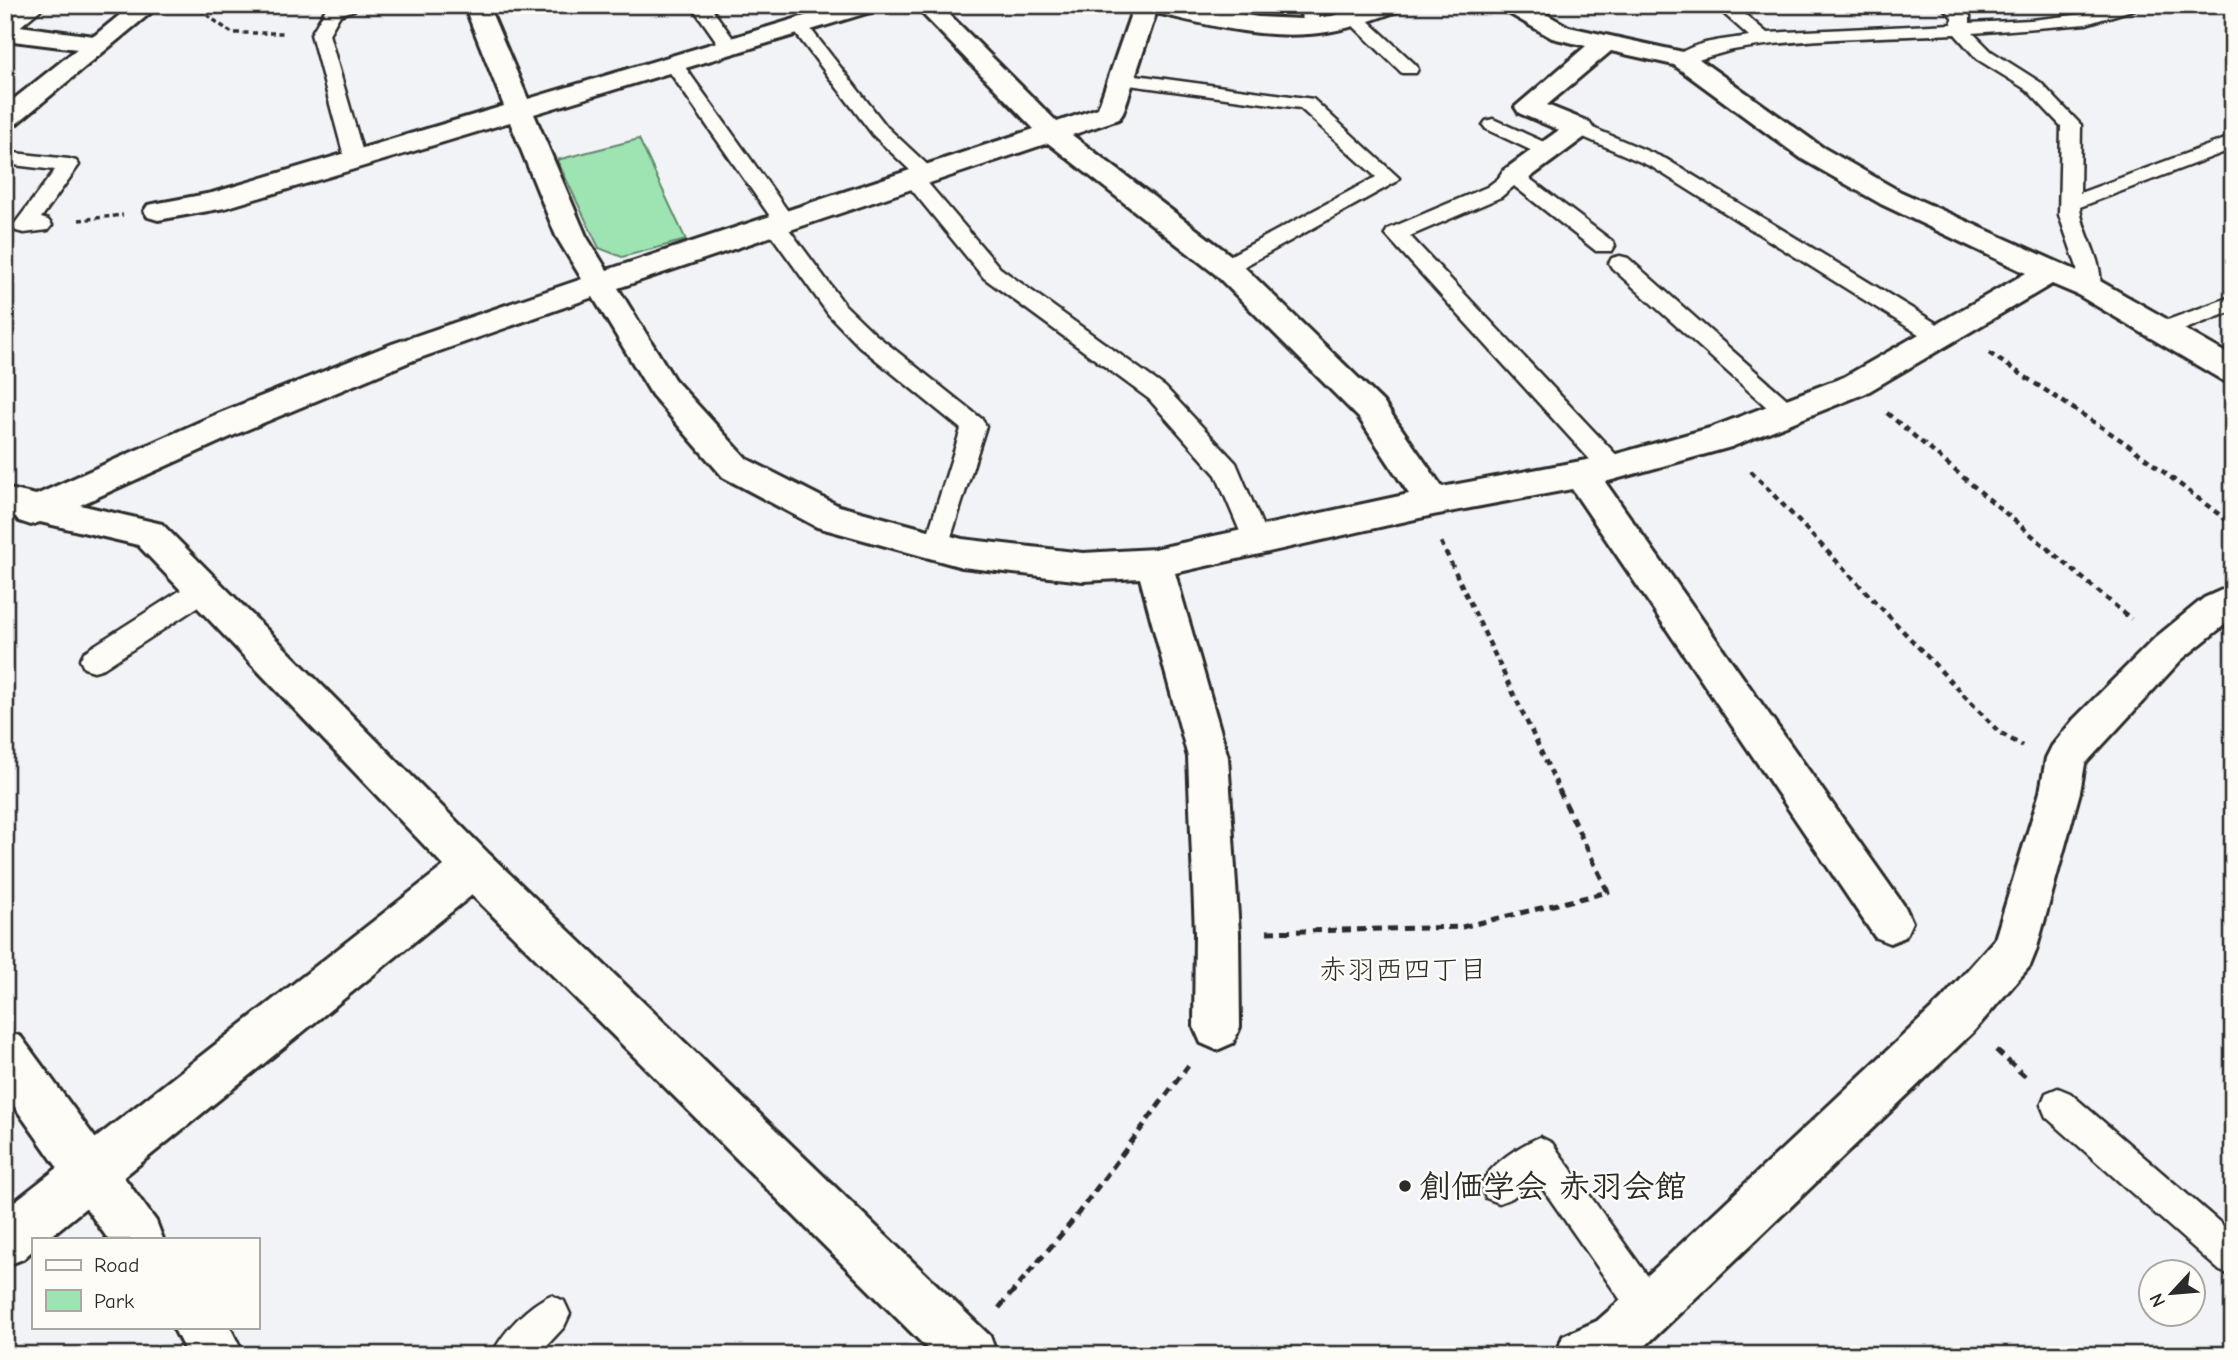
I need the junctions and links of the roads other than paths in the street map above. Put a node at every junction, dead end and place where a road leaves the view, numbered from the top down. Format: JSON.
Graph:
{"nodes":[{"id":1,"x":37,"y":5,"type":"edge"},
{"id":2,"x":148,"y":5,"type":"edge"},
{"id":3,"x":476,"y":5,"type":"edge"},
{"id":4,"x":700,"y":5,"type":"edge"},
{"id":5,"x":926,"y":5,"type":"edge"},
{"id":6,"x":1148,"y":5,"type":"edge"},
{"id":7,"x":1391,"y":5,"type":"edge"},
{"id":8,"x":1511,"y":5,"type":"edge"},
{"id":9,"x":1723,"y":5,"type":"edge"},
{"id":10,"x":1950,"y":5,"type":"edge"},
{"id":11,"x":2129,"y":5,"type":"edge"},
{"id":12,"x":348,"y":6,"type":"edge"},
{"id":13,"x":854,"y":7,"type":"edge"},
{"id":14,"x":1309,"y":15,"type":"edge"},
{"id":15,"x":1355,"y":18,"type":"junction"},
{"id":16,"x":800,"y":27,"type":"junction"},
{"id":17,"x":1959,"y":27,"type":"junction"},
{"id":18,"x":5,"y":31,"type":"edge"},
{"id":19,"x":1763,"y":39,"type":"junction"},
{"id":20,"x":99,"y":44,"type":"junction"},
{"id":21,"x":1604,"y":44,"type":"junction"},
{"id":22,"x":731,"y":48,"type":"junction"},
{"id":23,"x":1683,"y":59,"type":"junction"},
{"id":24,"x":673,"y":64,"type":"junction"},
{"id":25,"x":1409,"y":69,"type":"dead end"},
{"id":26,"x":1121,"y":79,"type":"junction"},
{"id":27,"x":520,"y":110,"type":"junction"},
{"id":28,"x":5,"y":119,"type":"edge"},
{"id":29,"x":1493,"y":125,"type":"dead end"},
{"id":30,"x":1579,"y":128,"type":"junction"},
{"id":31,"x":1054,"y":134,"type":"junction"},
{"id":32,"x":2233,"y":142,"type":"edge"},
{"id":33,"x":1548,"y":151,"type":"junction"},
{"id":34,"x":5,"y":158,"type":"edge"},
{"id":35,"x":355,"y":160,"type":"junction"},
{"id":36,"x":1514,"y":176,"type":"junction"},
{"id":37,"x":920,"y":177,"type":"junction"},
{"id":38,"x":2068,"y":204,"type":"junction"},
{"id":39,"x":158,"y":211,"type":"road end"},
{"id":40,"x":780,"y":224,"type":"junction"},
{"id":41,"x":41,"y":225,"type":"road end"},
{"id":42,"x":1604,"y":246,"type":"dead end"},
{"id":43,"x":1620,"y":262,"type":"dead end"},
{"id":44,"x":1226,"y":267,"type":"junction"},
{"id":45,"x":2050,"y":272,"type":"junction"},
{"id":46,"x":600,"y":283,"type":"junction"},
{"id":47,"x":2089,"y":288,"type":"junction"},
{"id":48,"x":2233,"y":303,"type":"edge"},
{"id":49,"x":2162,"y":330,"type":"junction"},
{"id":50,"x":1947,"y":333,"type":"junction"},
{"id":51,"x":2233,"y":372,"type":"edge"},
{"id":52,"x":1788,"y":413,"type":"junction"},
{"id":53,"x":1597,"y":471,"type":"junction"},
{"id":54,"x":1428,"y":503,"type":"junction"},
{"id":55,"x":16,"y":512,"type":"edge"},
{"id":56,"x":1256,"y":541,"type":"junction"},
{"id":57,"x":937,"y":546,"type":"junction"},
{"id":58,"x":1154,"y":562,"type":"junction"},
{"id":59,"x":204,"y":589,"type":"junction"},
{"id":60,"x":2233,"y":600,"type":"edge"},
{"id":61,"x":93,"y":660,"type":"dead end"},
{"id":62,"x":474,"y":868,"type":"junction"},
{"id":63,"x":1889,"y":922,"type":"dead end"},
{"id":64,"x":1217,"y":1027,"type":"dead end"},
{"id":65,"x":5,"y":1053,"type":"edge"},
{"id":66,"x":2058,"y":1105,"type":"road end"},
{"id":67,"x":91,"y":1173,"type":"junction"},
{"id":68,"x":1499,"y":1185,"type":"dead end"},
{"id":69,"x":137,"y":1238,"type":"edge"},
{"id":70,"x":5,"y":1241,"type":"edge"},
{"id":71,"x":2233,"y":1258,"type":"edge"},
{"id":72,"x":1648,"y":1309,"type":"junction"},
{"id":73,"x":551,"y":1314,"type":"dead end"},
{"id":74,"x":200,"y":1328,"type":"edge"},
{"id":75,"x":218,"y":1355,"type":"edge"},
{"id":76,"x":511,"y":1355,"type":"edge"},
{"id":77,"x":971,"y":1355,"type":"edge"},
{"id":78,"x":1582,"y":1355,"type":"edge"}],
"edges":[{"from":1,"to":18,"type":"lane"},
{"from":2,"to":20,"type":"street"},
{"from":3,"to":27,"type":"street"},
{"from":4,"to":22,"type":"lane"},
{"from":5,"to":31,"type":"street"},
{"from":6,"to":14,"type":"street"},
{"from":6,"to":26,"type":"street"},
{"from":7,"to":15,"type":"street"},
{"from":8,"to":21,"type":"street"},
{"from":9,"to":19,"type":"lane"},
{"from":10,"to":17,"type":"lane"},
{"from":11,"to":17,"type":"lane"},
{"from":12,"to":35,"type":"lane"},
{"from":13,"to":16,"type":"street"},
{"from":14,"to":15,"type":"street"},
{"from":15,"to":25,"type":"lane"},
{"from":16,"to":22,"type":"street"},
{"from":16,"to":37,"type":"lane"},
{"from":17,"to":19,"type":"lane"},
{"from":17,"to":38,"type":"lane"},
{"from":18,"to":20,"type":"street"},
{"from":19,"to":23,"type":"lane"},
{"from":20,"to":28,"type":"street"},
{"from":21,"to":23,"type":"street"},
{"from":21,"to":30,"type":"street"},
{"from":22,"to":24,"type":"street"},
{"from":23,"to":45,"type":"street"},
{"from":24,"to":27,"type":"street"},
{"from":24,"to":40,"type":"lane"},
{"from":26,"to":31,"type":"street"},
{"from":26,"to":44,"type":"lane"},
{"from":27,"to":35,"type":"street"},
{"from":27,"to":46,"type":"street"},
{"from":29,"to":33,"type":"lane"},
{"from":30,"to":33,"type":"street"},
{"from":30,"to":50,"type":"lane"},
{"from":31,"to":37,"type":"street"},
{"from":31,"to":44,"type":"street"},
{"from":32,"to":38,"type":"lane"},
{"from":33,"to":36,"type":"street"},
{"from":34,"to":41,"type":"lane"},
{"from":35,"to":39,"type":"street"},
{"from":36,"to":42,"type":"lane"},
{"from":36,"to":53,"type":"lane"},
{"from":37,"to":40,"type":"street"},
{"from":37,"to":56,"type":"lane"},
{"from":38,"to":47,"type":"lane"},
{"from":40,"to":46,"type":"street"},
{"from":40,"to":57,"type":"lane"},
{"from":43,"to":52,"type":"lane"},
{"from":44,"to":54,"type":"street"},
{"from":45,"to":47,"type":"street"},
{"from":45,"to":50,"type":"street"},
{"from":46,"to":55,"type":"street"},
{"from":46,"to":57,"type":"street"},
{"from":47,"to":49,"type":"street"},
{"from":48,"to":49,"type":"lane"},
{"from":49,"to":51,"type":"street"},
{"from":50,"to":52,"type":"street"},
{"from":52,"to":53,"type":"street"},
{"from":53,"to":54,"type":"street"},
{"from":53,"to":63,"type":"street"},
{"from":54,"to":56,"type":"street"},
{"from":55,"to":59,"type":"street"},
{"from":56,"to":58,"type":"street"},
{"from":57,"to":58,"type":"street"},
{"from":58,"to":64,"type":"street"},
{"from":59,"to":61,"type":"lane"},
{"from":59,"to":62,"type":"street"},
{"from":60,"to":72,"type":"street"},
{"from":62,"to":67,"type":"street"},
{"from":62,"to":77,"type":"street"},
{"from":65,"to":67,"type":"street"},
{"from":66,"to":71,"type":"lane"},
{"from":67,"to":69,"type":"street"},
{"from":67,"to":70,"type":"street"},
{"from":68,"to":72,"type":"lane"},
{"from":72,"to":78,"type":"street"},
{"from":73,"to":76,"type":"lane"},
{"from":74,"to":75,"type":"street"}]}
